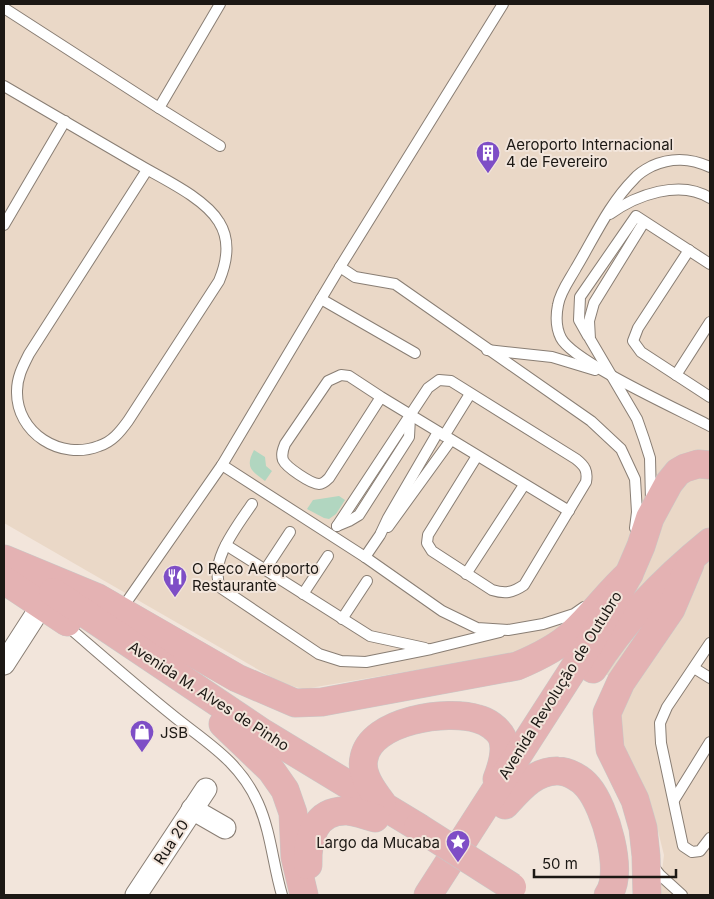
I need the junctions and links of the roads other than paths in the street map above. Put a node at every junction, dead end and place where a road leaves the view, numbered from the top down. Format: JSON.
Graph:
{"nodes":[{"id":1,"x":220,"y":4,"type":"edge"},
{"id":2,"x":503,"y":4,"type":"edge"},
{"id":3,"x":4,"y":8,"type":"edge"},
{"id":4,"x":4,"y":86,"type":"edge"},
{"id":5,"x":159,"y":108,"type":"junction"},
{"id":6,"x":65,"y":121,"type":"junction"},
{"id":7,"x":220,"y":146,"type":"dead end"},
{"id":8,"x":710,"y":167,"type":"edge"},
{"id":9,"x":147,"y":170,"type":"junction"},
{"id":10,"x":710,"y":198,"type":"edge"},
{"id":11,"x":605,"y":217,"type":"junction"},
{"id":12,"x":644,"y":222,"type":"junction"},
{"id":13,"x":4,"y":225,"type":"edge"},
{"id":14,"x":689,"y":250,"type":"junction"},
{"id":15,"x":710,"y":264,"type":"edge"},
{"id":16,"x":340,"y":267,"type":"junction"},
{"id":17,"x":321,"y":299,"type":"junction"},
{"id":18,"x":710,"y":322,"type":"edge"},
{"id":19,"x":590,"y":339,"type":"junction"},
{"id":20,"x":487,"y":350,"type":"junction"},
{"id":21,"x":415,"y":353,"type":"dead end"},
{"id":22,"x":611,"y":374,"type":"junction"},
{"id":23,"x":676,"y":375,"type":"junction"},
{"id":24,"x":470,"y":394,"type":"junction"},
{"id":25,"x":381,"y":397,"type":"junction"},
{"id":26,"x":710,"y":397,"type":"edge"},
{"id":27,"x":410,"y":416,"type":"junction"},
{"id":28,"x":710,"y":426,"type":"edge"},
{"id":29,"x":444,"y":436,"type":"junction"},
{"id":30,"x":477,"y":456,"type":"junction"},
{"id":31,"x":222,"y":465,"type":"junction"},
{"id":32,"x":710,"y":465,"type":"edge"},
{"id":33,"x":524,"y":485,"type":"junction"},
{"id":34,"x":252,"y":504,"type":"dead end"},
{"id":35,"x":569,"y":512,"type":"junction"},
{"id":36,"x":650,"y":518,"type":"junction"},
{"id":37,"x":333,"y":530,"type":"junction"},
{"id":38,"x":290,"y":532,"type":"dead end"},
{"id":39,"x":380,"y":535,"type":"junction"},
{"id":40,"x":633,"y":544,"type":"junction"},
{"id":41,"x":226,"y":545,"type":"junction"},
{"id":42,"x":702,"y":549,"type":"edge"},
{"id":43,"x":328,"y":556,"type":"dead end"},
{"id":44,"x":365,"y":557,"type":"junction"},
{"id":45,"x":4,"y":559,"type":"edge"},
{"id":46,"x":265,"y":570,"type":"junction"},
{"id":47,"x":622,"y":570,"type":"junction"},
{"id":48,"x":466,"y":574,"type":"junction"},
{"id":49,"x":4,"y":580,"type":"edge"},
{"id":50,"x":367,"y":581,"type":"dead end"},
{"id":51,"x":303,"y":594,"type":"junction"},
{"id":52,"x":42,"y":605,"type":"junction"},
{"id":53,"x":120,"y":610,"type":"junction"},
{"id":54,"x":342,"y":619,"type":"junction"},
{"id":55,"x":508,"y":630,"type":"junction"},
{"id":56,"x":710,"y":643,"type":"edge"},
{"id":57,"x":431,"y":649,"type":"junction"},
{"id":58,"x":4,"y":664,"type":"edge"},
{"id":59,"x":694,"y":668,"type":"junction"},
{"id":60,"x":710,"y":678,"type":"edge"},
{"id":61,"x":223,"y":724,"type":"junction"},
{"id":62,"x":710,"y":742,"type":"edge"},
{"id":63,"x":206,"y":789,"type":"dead end"},
{"id":64,"x":498,"y":800,"type":"junction"},
{"id":65,"x":674,"y":800,"type":"junction"},
{"id":66,"x":192,"y":809,"type":"junction"},
{"id":67,"x":379,"y":811,"type":"junction"},
{"id":68,"x":225,"y":828,"type":"dead end"},
{"id":69,"x":710,"y":838,"type":"edge"},
{"id":70,"x":646,"y":856,"type":"junction"},
{"id":71,"x":511,"y":892,"type":"edge"},
{"id":72,"x":136,"y":895,"type":"edge"},
{"id":73,"x":282,"y":895,"type":"edge"},
{"id":74,"x":304,"y":895,"type":"edge"},
{"id":75,"x":315,"y":895,"type":"edge"},
{"id":76,"x":428,"y":895,"type":"edge"},
{"id":77,"x":448,"y":895,"type":"edge"},
{"id":78,"x":608,"y":895,"type":"edge"},
{"id":79,"x":646,"y":895,"type":"edge"},
{"id":80,"x":682,"y":895,"type":"edge"}],
"edges":[{"from":1,"to":5,"type":"lane"},
{"from":2,"to":16,"type":"lane"},
{"from":3,"to":5,"type":"lane"},
{"from":4,"to":6,"type":"lane"},
{"from":5,"to":7,"type":"lane"},
{"from":6,"to":9,"type":"lane"},
{"from":6,"to":13,"type":"lane"},
{"from":8,"to":11,"type":"lane"},
{"from":9,"to":9,"type":"lane"},
{"from":10,"to":11,"type":"lane"},
{"from":11,"to":22,"type":"lane"},
{"from":12,"to":14,"type":"lane"},
{"from":12,"to":19,"type":"lane"},
{"from":12,"to":19,"type":"lane"},
{"from":14,"to":15,"type":"lane"},
{"from":14,"to":23,"type":"lane"},
{"from":16,"to":17,"type":"lane"},
{"from":16,"to":20,"type":"lane"},
{"from":17,"to":21,"type":"lane"},
{"from":17,"to":31,"type":"lane"},
{"from":18,"to":23,"type":"lane"},
{"from":19,"to":22,"type":"lane"},
{"from":20,"to":22,"type":"lane"},
{"from":20,"to":40,"type":"lane"},
{"from":22,"to":28,"type":"lane"},
{"from":22,"to":36,"type":"lane"},
{"from":23,"to":26,"type":"lane"},
{"from":24,"to":27,"type":"lane"},
{"from":24,"to":29,"type":"lane"},
{"from":24,"to":35,"type":"lane"},
{"from":25,"to":25,"type":"lane"},
{"from":25,"to":27,"type":"lane"},
{"from":27,"to":29,"type":"lane"},
{"from":27,"to":37,"type":"lane"},
{"from":29,"to":30,"type":"lane"},
{"from":29,"to":39,"type":"lane"},
{"from":29,"to":39,"type":"lane"},
{"from":30,"to":33,"type":"lane"},
{"from":30,"to":48,"type":"lane"},
{"from":31,"to":37,"type":"lane"},
{"from":31,"to":53,"type":"lane"},
{"from":32,"to":36,"type":"main road","name":"Avenida Revolução de Outubro"},
{"from":33,"to":35,"type":"lane"},
{"from":33,"to":48,"type":"lane"},
{"from":34,"to":41,"type":"lane"},
{"from":35,"to":48,"type":"lane"},
{"from":36,"to":40,"type":"lane"},
{"from":36,"to":47,"type":"main road","name":"Avenida Revolução de Outubro"},
{"from":37,"to":44,"type":"lane"},
{"from":38,"to":46,"type":"lane"},
{"from":39,"to":44,"type":"lane"},
{"from":40,"to":47,"type":"lane"},
{"from":41,"to":46,"type":"lane"},
{"from":41,"to":57,"type":"lane"},
{"from":42,"to":64,"type":"main road","name":"Avenida Revolução de Outubro"},
{"from":42,"to":70,"type":"main road"},
{"from":43,"to":51,"type":"lane"},
{"from":44,"to":55,"type":"lane"},
{"from":45,"to":53,"type":"main road"},
{"from":45,"to":67,"type":"main road","name":"Avenida M. Alves de Pinho"},
{"from":46,"to":51,"type":"lane"},
{"from":47,"to":53,"type":"main road"},
{"from":47,"to":55,"type":"lane"},
{"from":47,"to":64,"type":"main road","name":"Avenida Revolução de Outubro"},
{"from":49,"to":52,"type":"main road","name":"Avenida M. Alves de Pinho"},
{"from":50,"to":54,"type":"lane"},
{"from":51,"to":54,"type":"lane"},
{"from":52,"to":58,"type":"street"},
{"from":52,"to":61,"type":"main road","name":"Avenida M. Alves de Pinho"},
{"from":52,"to":73,"type":"lane"},
{"from":54,"to":57,"type":"lane"},
{"from":55,"to":57,"type":"lane"},
{"from":56,"to":59,"type":"lane"},
{"from":59,"to":60,"type":"lane"},
{"from":59,"to":65,"type":"lane"},
{"from":61,"to":67,"type":"main road","name":"Avenida M. Alves de Pinho"},
{"from":61,"to":74,"type":"main road"},
{"from":62,"to":65,"type":"lane"},
{"from":63,"to":66,"type":"street","name":"Rua 20"},
{"from":64,"to":67,"type":"main road"},
{"from":64,"to":76,"type":"main road","name":"Avenida Revolução de Outubro"},
{"from":64,"to":77,"type":"main road","name":"Avenida Revolução de Outubro"},
{"from":64,"to":78,"type":"main road"},
{"from":65,"to":69,"type":"lane"},
{"from":66,"to":68,"type":"street"},
{"from":66,"to":72,"type":"street","name":"Rua 20"},
{"from":67,"to":71,"type":"main road","name":"Avenida M. Alves de Pinho","bridge":true},
{"from":67,"to":75,"type":"main road"},
{"from":70,"to":79,"type":"main road"},
{"from":70,"to":80,"type":"lane"}]}
